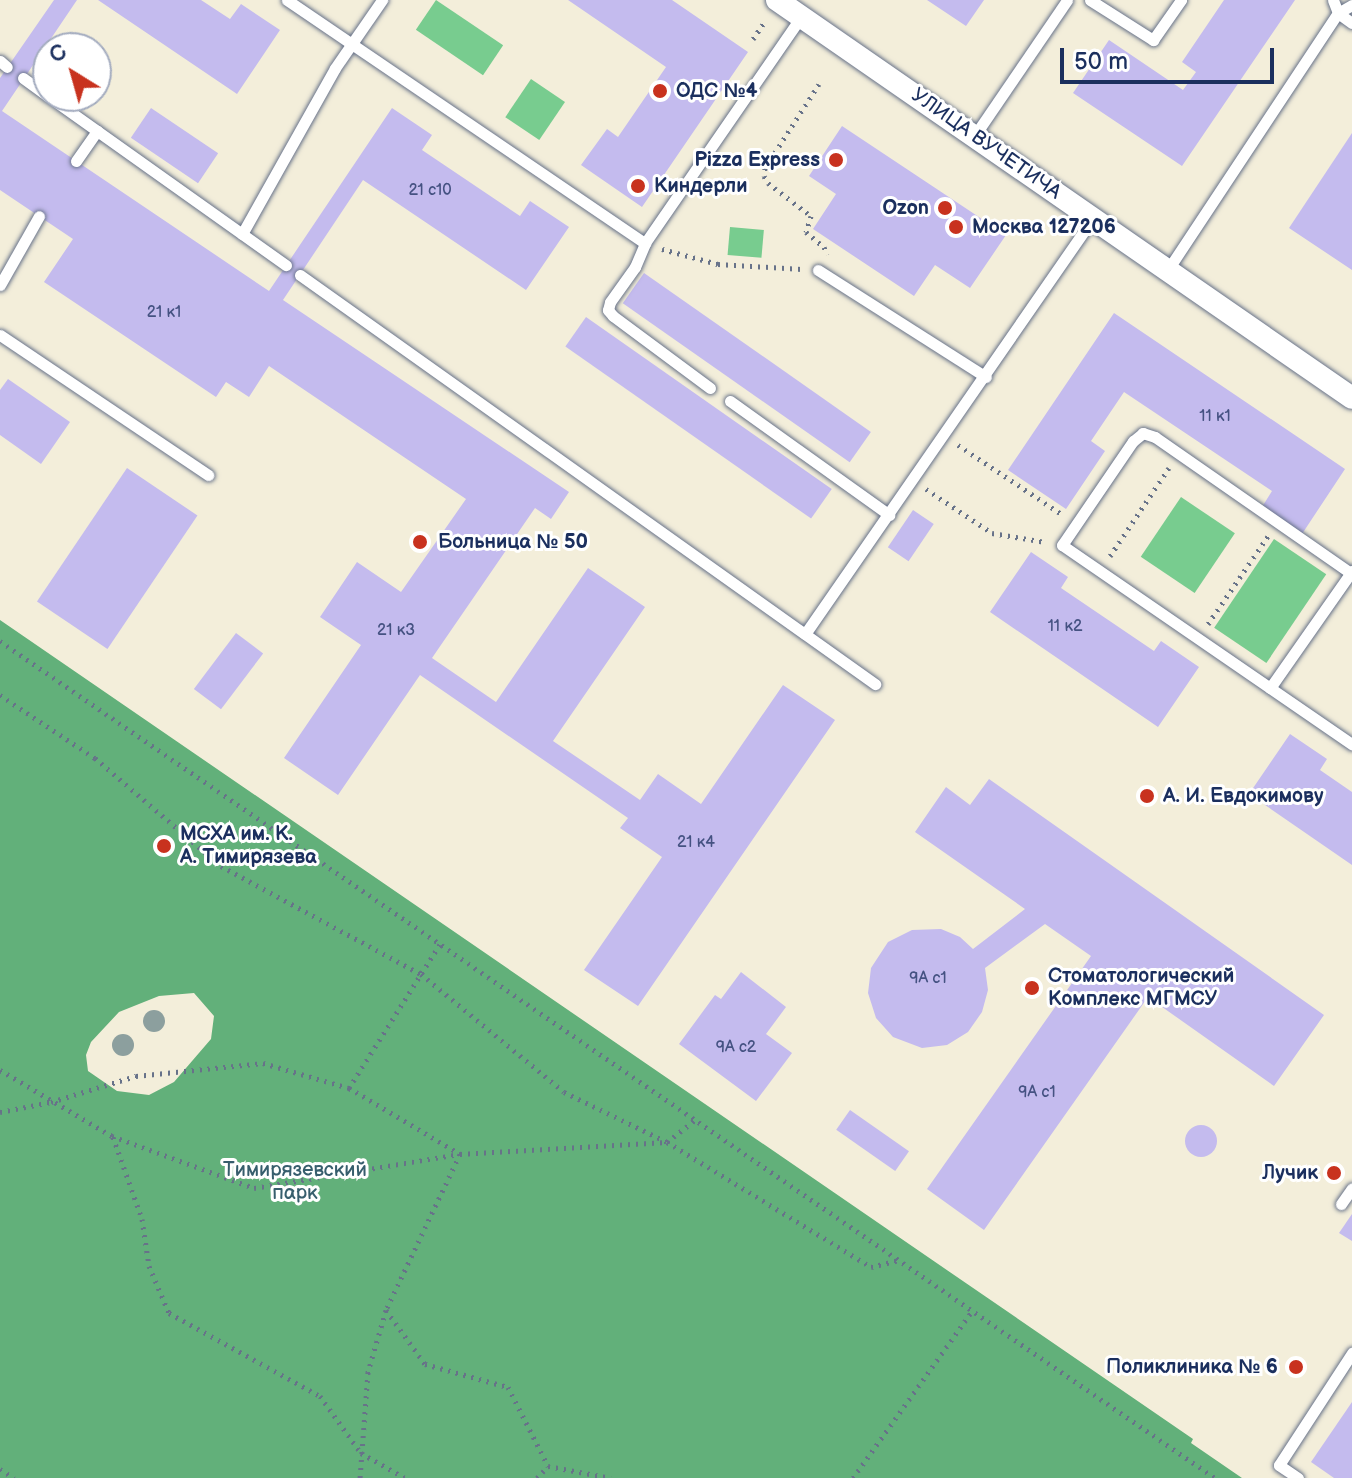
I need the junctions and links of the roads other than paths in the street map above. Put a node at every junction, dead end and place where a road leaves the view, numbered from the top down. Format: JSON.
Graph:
{"nodes":[{"id":1,"x":287,"y":0,"type":"edge"},
{"id":2,"x":382,"y":0,"type":"edge"},
{"id":3,"x":1067,"y":0,"type":"edge"},
{"id":4,"x":1090,"y":0,"type":"edge"},
{"id":5,"x":1181,"y":0,"type":"edge"},
{"id":6,"x":1333,"y":0,"type":"edge"},
{"id":7,"x":1352,"y":5,"type":"edge"},
{"id":8,"x":773,"y":9,"type":"edge"},
{"id":9,"x":1338,"y":13,"type":"junction"},
{"id":10,"x":801,"y":17,"type":"junction"},
{"id":11,"x":1352,"y":23,"type":"edge"},
{"id":12,"x":352,"y":43,"type":"junction"},
{"id":13,"x":23,"y":78,"type":"dead end"},
{"id":14,"x":32,"y":84,"type":"edge"},
{"id":15,"x":70,"y":112,"type":"edge"},
{"id":16,"x":97,"y":131,"type":"junction"},
{"id":17,"x":975,"y":135,"type":"junction"},
{"id":18,"x":76,"y":161,"type":"dead end"},
{"id":19,"x":39,"y":216,"type":"dead end"},
{"id":20,"x":1093,"y":218,"type":"junction"},
{"id":21,"x":242,"y":234,"type":"junction"},
{"id":22,"x":645,"y":243,"type":"junction"},
{"id":23,"x":286,"y":265,"type":"dead end"},
{"id":24,"x":818,"y":270,"type":"road end"},
{"id":25,"x":1167,"y":271,"type":"junction"},
{"id":26,"x":300,"y":275,"type":"dead end"},
{"id":27,"x":1,"y":279,"type":"edge"},
{"id":28,"x":0,"y":335,"type":"edge"},
{"id":29,"x":986,"y":377,"type":"junction"},
{"id":30,"x":710,"y":388,"type":"dead end"},
{"id":31,"x":1352,"y":398,"type":"edge"},
{"id":32,"x":730,"y":401,"type":"dead end"},
{"id":33,"x":208,"y":475,"type":"dead end"},
{"id":34,"x":889,"y":515,"type":"junction"},
{"id":35,"x":1352,"y":572,"type":"edge"},
{"id":36,"x":805,"y":634,"type":"junction"},
{"id":37,"x":875,"y":684,"type":"dead end"},
{"id":38,"x":1270,"y":688,"type":"junction"},
{"id":39,"x":1352,"y":744,"type":"edge"},
{"id":40,"x":1352,"y":1188,"type":"edge"},
{"id":41,"x":1341,"y":1204,"type":"dead end"},
{"id":42,"x":1352,"y":1353,"type":"edge"},
{"id":43,"x":1298,"y":1478,"type":"edge"}],
"edges":[{"from":1,"to":12,"type":"lane"},
{"from":2,"to":12,"type":"lane"},
{"from":3,"to":17,"type":"lane"},
{"from":4,"to":5,"type":"lane"},
{"from":6,"to":9,"type":"lane"},
{"from":7,"to":9,"type":"lane"},
{"from":8,"to":10,"type":"street","name":"УЛИЦА ВУЧЕТИЧА"},
{"from":9,"to":11,"type":"lane"},
{"from":9,"to":25,"type":"lane"},
{"from":10,"to":17,"type":"street","name":"УЛИЦА ВУЧЕТИЧА"},
{"from":10,"to":22,"type":"lane"},
{"from":12,"to":21,"type":"lane"},
{"from":12,"to":22,"type":"lane"},
{"from":13,"to":14,"type":"lane"},
{"from":15,"to":16,"type":"lane"},
{"from":16,"to":18,"type":"lane"},
{"from":16,"to":21,"type":"lane"},
{"from":17,"to":20,"type":"street","name":"УЛИЦА ВУЧЕТИЧА"},
{"from":19,"to":27,"type":"lane"},
{"from":20,"to":25,"type":"street","name":"УЛИЦА ВУЧЕТИЧА"},
{"from":20,"to":29,"type":"lane"},
{"from":21,"to":23,"type":"lane"},
{"from":22,"to":30,"type":"lane"},
{"from":24,"to":29,"type":"lane"},
{"from":25,"to":31,"type":"street","name":"УЛИЦА ВУЧЕТИЧА"},
{"from":26,"to":36,"type":"lane"},
{"from":28,"to":33,"type":"lane"},
{"from":29,"to":34,"type":"lane"},
{"from":32,"to":34,"type":"lane"},
{"from":34,"to":36,"type":"lane"},
{"from":35,"to":38,"type":"lane"},
{"from":35,"to":38,"type":"lane"},
{"from":36,"to":37,"type":"lane"},
{"from":38,"to":39,"type":"lane"},
{"from":40,"to":41,"type":"lane"},
{"from":42,"to":43,"type":"lane"}]}
